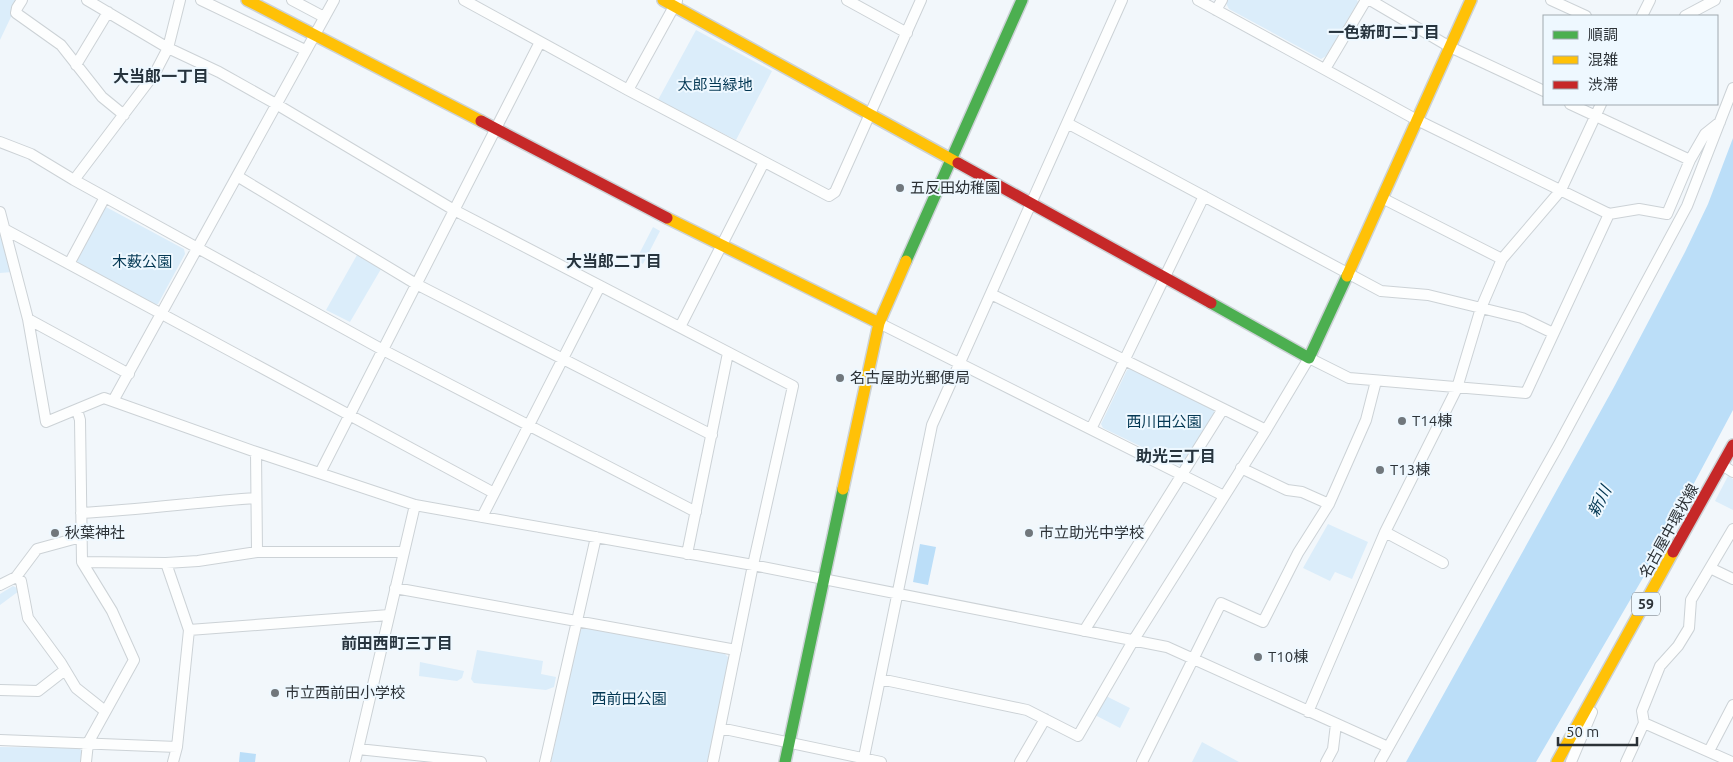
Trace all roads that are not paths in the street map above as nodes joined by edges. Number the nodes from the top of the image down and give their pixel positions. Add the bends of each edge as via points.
1 (22, 0) edge
2 (88, 0) edge
3 (180, 0) edge
4 (201, 0) edge
5 (248, 0) edge
6 (292, 0) edge
7 (334, 0) edge
8 (663, 0) edge
9 (846, 0) edge
10 (921, 0) edge
11 (1022, 0) edge
12 (1122, 0) edge
13 (1198, 0) edge
14 (1222, 0) edge
15 (1368, 0) edge
16 (1471, 0) edge
17 (1551, 0) edge
18 (1650, 0) edge
19 (1715, 0) edge
20 (468, 1) edge
21 (676, 3) edge
22 (1216, 10) junction
23 (108, 12) junction
24 (1584, 15) edge
25 (1642, 15) edge
26 (1687, 15) edge
27 (324, 17) junction
28 (907, 33) junction
29 (314, 34) junction
30 (540, 42) junction
31 (1450, 47) junction
32 (168, 48) junction
33 (305, 50) junction
34 (76, 65) junction
35 (1325, 69) junction
36 (1733, 88) edge
37 (628, 90) junction
38 (1543, 92) edge
39 (276, 104) junction
40 (1572, 105) edge
41 (1601, 105) edge
42 (124, 115) junction
43 (871, 115) junction
44 (1596, 116) junction
45 (1417, 120) junction
46 (1721, 121) junction
47 (1067, 122) junction
48 (496, 128) junction
49 (0, 142) edge
50 (951, 160) junction
51 (1690, 160) junction
52 (764, 162) junction
53 (237, 176) junction
54 (74, 180) junction
55 (1561, 190) junction
56 (1204, 196) junction
57 (105, 197) junction
58 (1382, 198) junction
59 (1030, 204) junction
60 (454, 210) junction
61 (0, 212) edge
62 (1609, 214) junction
63 (6, 230) junction
64 (722, 246) junction
65 (197, 248) junction
66 (1502, 259) junction
67 (69, 264) junction
68 (1348, 274) junction
69 (1164, 278) junction
70 (416, 284) junction
71 (600, 286) junction
72 (991, 294) junction
73 (1481, 308) junction
74 (162, 313) junction
75 (28, 319) junction
76 (879, 323) junction
77 (680, 327) junction
78 (1553, 334) junction
79 (383, 350) junction
80 (728, 353) junction
81 (1309, 358) junction
82 (563, 360) junction
83 (1124, 360) junction
84 (960, 364) junction
85 (128, 374) junction
86 (1376, 381) junction
87 (1457, 388) junction
88 (113, 402) junction
89 (1223, 409) junction
90 (77, 410) junction
91 (350, 415) junction
92 (529, 425) junction
93 (1092, 429) junction
94 (1266, 430) junction
95 (712, 435) junction
96 (1733, 445) edge
97 (256, 452) junction
98 (1722, 465) junction
99 (1242, 468) junction
100 (1733, 472) edge
101 (320, 474) junction
102 (1182, 475) junction
103 (494, 493) junction
104 (1224, 496) junction
105 (256, 498) junction
106 (415, 504) junction
107 (1329, 504) junction
108 (696, 512) junction
109 (81, 513) junction
110 (482, 517) junction
111 (1733, 530) edge
112 (1384, 532) junction
113 (80, 537) junction
114 (596, 537) junction
115 (257, 552) junction
116 (404, 552) junction
117 (687, 554) junction
118 (82, 562) junction
119 (166, 563) junction
120 (1443, 563) dead end
121 (753, 565) junction
122 (1710, 568) junction
123 (16, 577) junction
124 (1733, 579) edge
125 (824, 580) junction
126 (0, 585) edge
127 (395, 588) junction
128 (898, 595) junction
129 (389, 615) junction
130 (577, 621) junction
131 (190, 630) junction
132 (1084, 631) junction
133 (1133, 641) junction
134 (736, 650) junction
135 (1193, 660) junction
136 (65, 670) junction
137 (880, 679) junction
138 (0, 690) edge
139 (1595, 694) junction
140 (1733, 705) edge
141 (106, 711) junction
142 (1308, 712) junction
143 (1045, 719) junction
144 (1644, 722) junction
145 (1336, 724) junction
146 (720, 728) junction
147 (0, 740) edge
148 (88, 743) junction
149 (790, 743) junction
150 (177, 747) junction
151 (1388, 747) junction
152 (358, 749) junction
153 (1709, 752) junction
154 (863, 760) edge
155 (86, 762) edge
156 (173, 762) edge
157 (355, 762) edge
158 (481, 762) edge
159 (545, 762) edge
160 (713, 762) edge
161 (786, 762) edge
162 (881, 762) edge
163 (1020, 762) edge
164 (1142, 762) edge
165 (1326, 762) edge
166 (1380, 762) edge
167 (1557, 762) edge
168 (1571, 762) edge
169 (1626, 762) edge
170 (1732, 762) edge

1 - 34 street via 16,13 61,45
2 - 23 street
3 - 32 street
4 - 33 street
5 - 29 street
6 - 27 street
7 - 27 street
8 - 21 street
9 - 28 street
10 - 28 street
11 - 50 street
12 - 47 street
13 - 22 street
14 - 22 street
15 - 31 street
15 - 35 street
16 - 31 street
17 - 24 street
18 - 25 street
19 - 26 street
20 - 30 street
21 - 37 street
21 - 43 street
22 - 35 street
23 - 32 street
23 - 34 street
27 - 29 street
28 - 43 street
29 - 33 street
29 - 48 street
30 - 37 street
30 - 48 street
31 - 38 street
31 - 45 street
32 - 39 street via 220,72
32 - 42 street via 155,73
33 - 39 street
34 - 42 street via 102,97
35 - 45 street
36 - 46 street
37 - 52 street
39 - 53 street
39 - 60 street
40 - 44 street
41 - 44 street
42 - 54 street
43 - 50 street
43 - 52 street via 836,192 829,196
44 - 51 street
44 - 55 street
45 - 55 street
45 - 58 street
46 - 51 street via 1705,134
46 - 151 street via 1678,223 1559,444
47 - 56 street
47 - 59 street
48 - 60 street
48 - 64 street
49 - 54 street via 31,154
50 - 59 street
50 - 76 street
51 - 62 street via 1667,214 1639,209
52 - 64 street
53 - 65 street
53 - 70 street
54 - 57 street
55 - 62 street
55 - 66 street
56 - 68 street
56 - 69 street
57 - 65 street
57 - 67 street
58 - 66 street
58 - 68 street
59 - 69 street
59 - 72 street
60 - 70 street
60 - 71 street
61 - 63 street
62 - 78 street
63 - 67 street
63 - 75 street
64 - 76 street
64 - 77 street
65 - 74 street
65 - 79 street
66 - 73 street
67 - 74 street
68 - 73 street via 1382,291 1428,295
68 - 81 street
69 - 81 street
69 - 83 street
70 - 79 street
70 - 82 street
71 - 77 street
71 - 82 street
72 - 83 street
72 - 84 street
73 - 78 street via 1522,318
73 - 87 street
74 - 85 street
74 - 91 street
75 - 85 street
75 - 90 street via 46,422
76 - 84 street
76 - 125 street
77 - 80 street
78 - 87 street via 1526,393
79 - 91 street
79 - 92 street
80 - 95 street
80 - 121 street via 793,386
81 - 86 street via 1350,378
81 - 94 street
82 - 92 street
82 - 95 street
83 - 89 street
83 - 93 street
84 - 93 street
84 - 128 street via 932,425
85 - 88 street
86 - 87 street
86 - 107 street via 1366,420
87 - 112 street
88 - 90 street via 104,398
88 - 97 street
89 - 94 street
89 - 102 street
90 - 109 street via 80,420
91 - 101 street
91 - 103 street
92 - 103 street
92 - 108 street
93 - 102 street
94 - 99 street
95 - 108 street
96 - 98 street, 名古屋中環状線 / 59
97 - 101 street
97 - 105 street
98 - 100 street
98 - 139 street, 名古屋中環状線 / 59
99 - 104 street
99 - 107 street via 1287,490 1302,492
101 - 106 street
102 - 104 street
102 - 132 street
103 - 110 street
104 - 133 street
105 - 109 street
105 - 115 street
106 - 110 street
106 - 116 street
107 - 135 street via 1298,553 1263,622 1221,603
108 - 117 street
109 - 113 street
110 - 114 street
111 - 122 street
112 - 120 street
112 - 142 street
113 - 118 street
113 - 123 street via 37,549
114 - 117 street
114 - 130 street
115 - 116 street
115 - 119 street
116 - 127 street
117 - 121 street
118 - 119 street
118 - 141 street via 112,611 134,660
119 - 131 street
121 - 125 street
121 - 134 street
122 - 124 street
122 - 144 street via 1691,600 1689,628 1660,666 1642,711
123 - 126 street
123 - 136 street via 21,581 28,618
125 - 128 street
125 - 149 street
127 - 129 street
127 - 130 street
128 - 132 street
128 - 137 street
129 - 131 street
129 - 152 street
130 - 134 street
130 - 159 street
131 - 150 street
132 - 133 street
133 - 135 street via 1167,647
133 - 143 street via 1078,736
134 - 146 street
135 - 142 street
135 - 164 street
136 - 138 street via 38,690
136 - 141 street via 76,688
137 - 143 street via 1027,710
137 - 154 street
139 - 167 street, 名古屋中環状線 / 59
139 - 168 street via 1595,704
140 - 153 street
141 - 148 street
142 - 145 street
143 - 163 street
144 - 153 street
144 - 169 street
145 - 151 street
145 - 165 street via 1333,749
146 - 149 street
146 - 160 street
147 - 148 street
148 - 150 street
148 - 155 street
149 - 154 street
149 - 161 street
150 - 156 street
151 - 166 street
152 - 157 street
152 - 158 street
153 - 170 street
154 - 162 street

